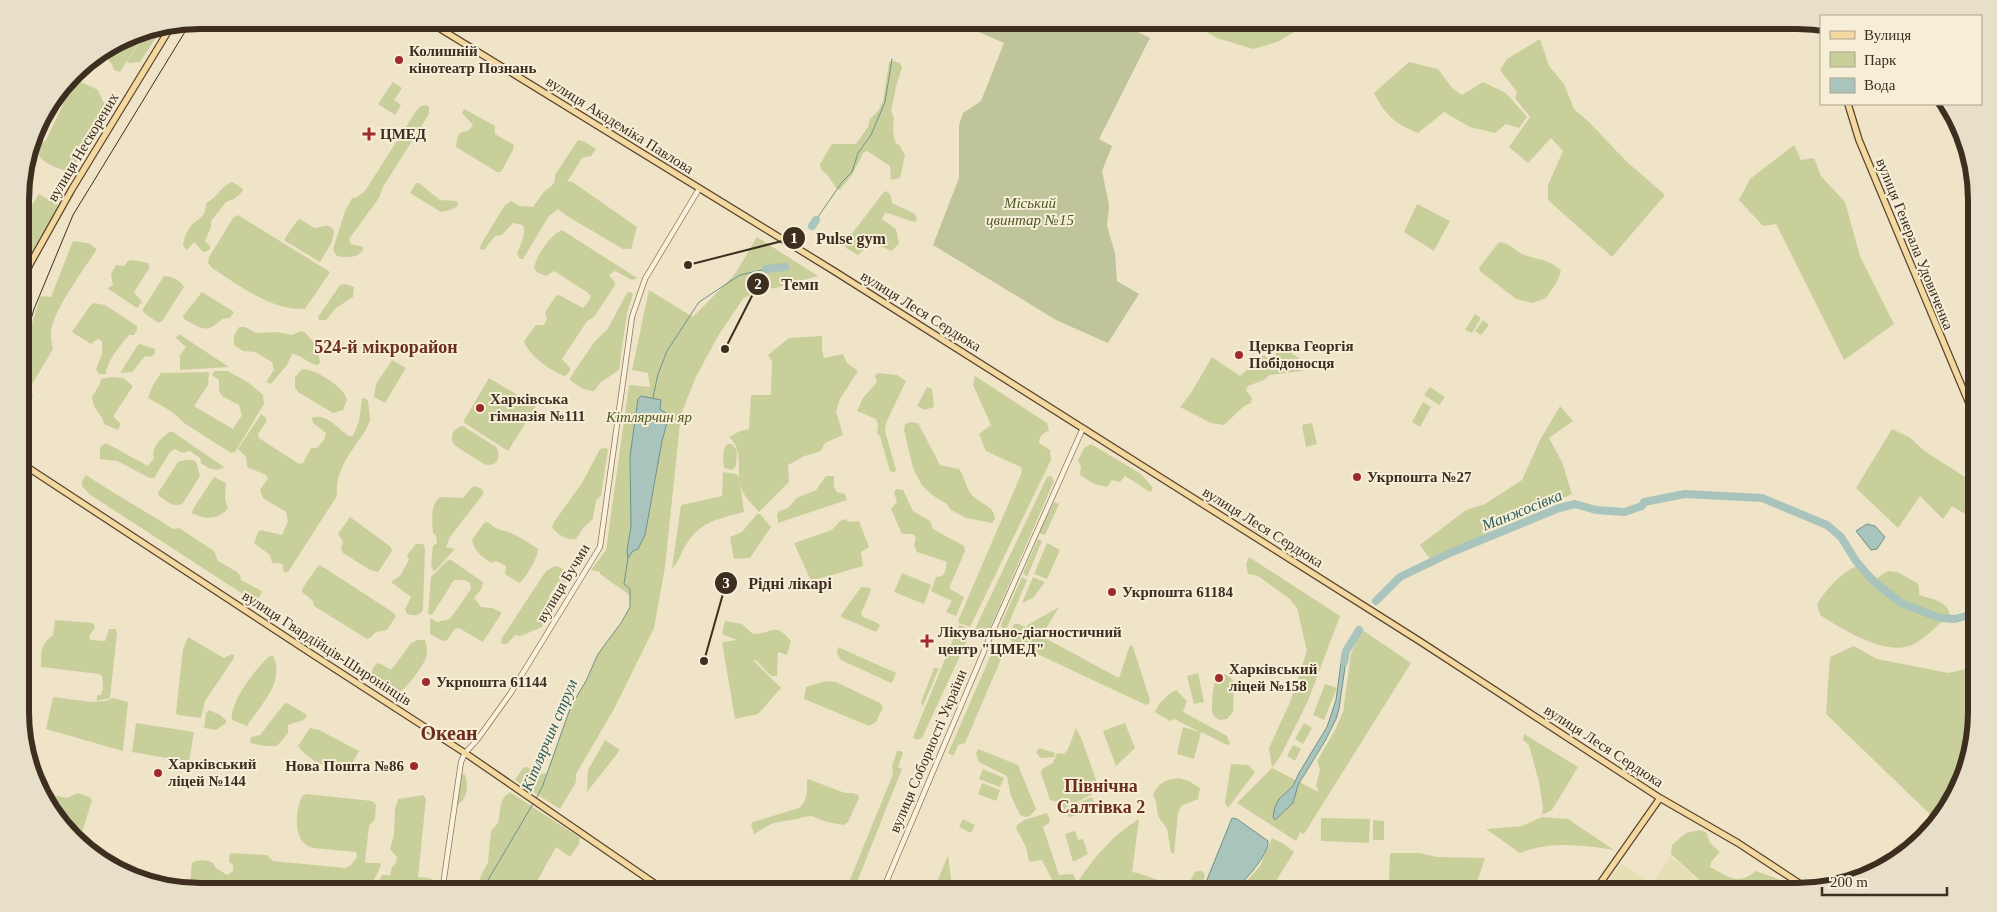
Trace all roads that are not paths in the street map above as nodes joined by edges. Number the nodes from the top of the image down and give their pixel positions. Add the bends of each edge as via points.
1 (441, 29) edge
2 (169, 32) edge
3 (1848, 105) edge
4 (699, 189) junction
5 (29, 266) edge
6 (1968, 401) edge
7 (1083, 428) junction
8 (29, 468) edge
9 (465, 753) junction
10 (1660, 798) junction
11 (443, 883) edge
12 (654, 883) edge
13 (886, 883) edge
14 (1600, 883) edge
15 (1799, 883) edge

1 - 4 main road, вулиця Академіка Павлова
2 - 5 main road, вулиця Нескорених via 72,189
3 - 6 main road, вулиця Генерала Удовиченка via 1858,140
4 - 7 main road, вулиця Леся Сердюка
4 - 9 street, вулиця Бучми via 645,279 632,317 600,547 510,694
7 - 10 main road, вулиця Леся Сердюка
7 - 13 street, вулиця Соборності України
8 - 9 main road, вулиця Гвардійців-Широнінців
9 - 11 street, вулиця Бучми via 458,772
9 - 12 main road, вулиця Гвардійців-Широнінців
10 - 14 main road
10 - 15 main road, вулиця Леся Сердюка

